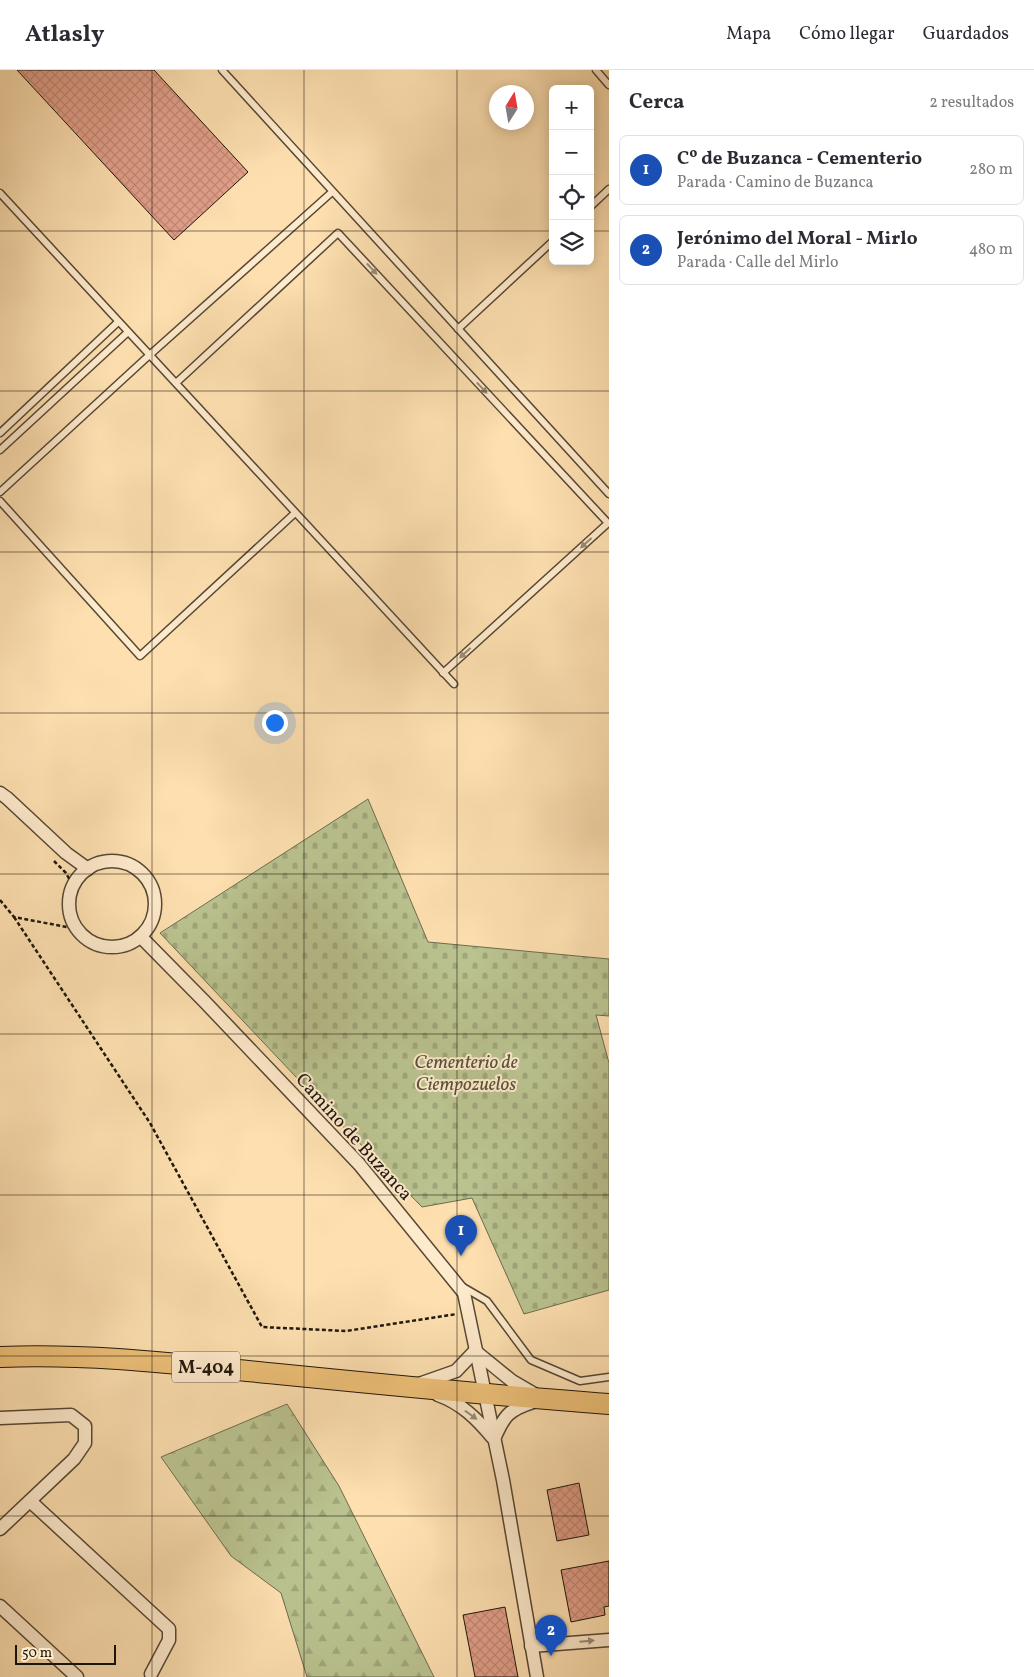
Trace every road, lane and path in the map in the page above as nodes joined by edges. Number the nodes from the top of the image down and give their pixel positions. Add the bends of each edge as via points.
1 (222, 70) edge
2 (596, 70) edge
3 (609, 85) edge
4 (609, 189) edge
5 (332, 192) junction
6 (0, 193) edge
7 (594, 203) edge
8 (549, 245) edge
9 (118, 322) junction
10 (458, 329) junction
11 (128, 332) junction
12 (149, 355) junction
13 (176, 382) junction
14 (0, 433) edge
15 (0, 450) edge
16 (0, 492) edge
17 (609, 494) edge
18 (0, 501) edge
19 (295, 513) junction
20 (444, 672) junction
21 (454, 684) dead end
22 (0, 793) edge
23 (83, 873) junction
24 (0, 900) edge
25 (14, 917) junction
26 (77, 929) junction
27 (140, 937) junction
28 (456, 1282) junction
29 (468, 1312) junction
30 (475, 1351) junction
31 (0, 1357) edge
32 (609, 1377) edge
33 (412, 1387) junction
34 (484, 1393) junction
35 (544, 1399) junction
36 (609, 1404) edge
37 (0, 1418) edge
38 (494, 1439) junction
39 (30, 1501) junction
40 (0, 1529) edge
41 (0, 1606) edge
42 (609, 1640) edge
43 (531, 1646) junction
44 (153, 1676) edge
45 (77, 1677) edge
46 (537, 1677) edge

1 - 5 lane
2 - 3 lane
4 - 7 lane
5 - 10 lane
5 - 12 lane
6 - 9 lane
8 - 10 lane
9 - 11 lane
9 - 14 lane
10 - 17 lane
11 - 12 lane
11 - 15 lane
12 - 13 lane
12 - 16 lane
13 - 19 lane
13 -> 20 lane via 338,233 608,523
18 - 19 lane via 140,656
19 - 20 lane
20 - 21 lane
22 - 23 street via 66,853
23 - 26 street via 70,897 69,908
23 - 27 street via 102,863 121,862 139,870 155,897 155,913 149,928
24 - 25 path
25 - 26 path
25 - 29 path via 150,1123 262,1327 346,1331
26 - 27 street via 87,940 104,947 129,945
27 - 28 street, Camino de Buzanca via 358,1164
28 - 29 street, Camino de Buzanca via 464,1293
28 - 32 lane via 487,1301 531,1360 580,1381
29 - 30 street, Camino de Buzanca
30 - 33 street via 456,1371
30 - 34 street, Camino de Buzanca
30 - 35 street via 512,1381
31 - 33 main road, M-404 via 43,1355 127,1359
33 - 34 main road, M-404
33 -> 38 street via 450,1400 478,1420
34 - 35 main road, M-404
34 - 38 street, Camino de Buzanca
35 - 36 main road, M-404
35 - 38 street via 517,1407 503,1419
37 - 39 street via 71,1415 85,1426 85,1443 74,1459
38 - 43 street, Camino de Buzanca
39 - 40 street
39 - 44 street via 168,1629 169,1640
41 - 45 street
43 -> 42 street
43 - 46 street, Camino de Buzanca

